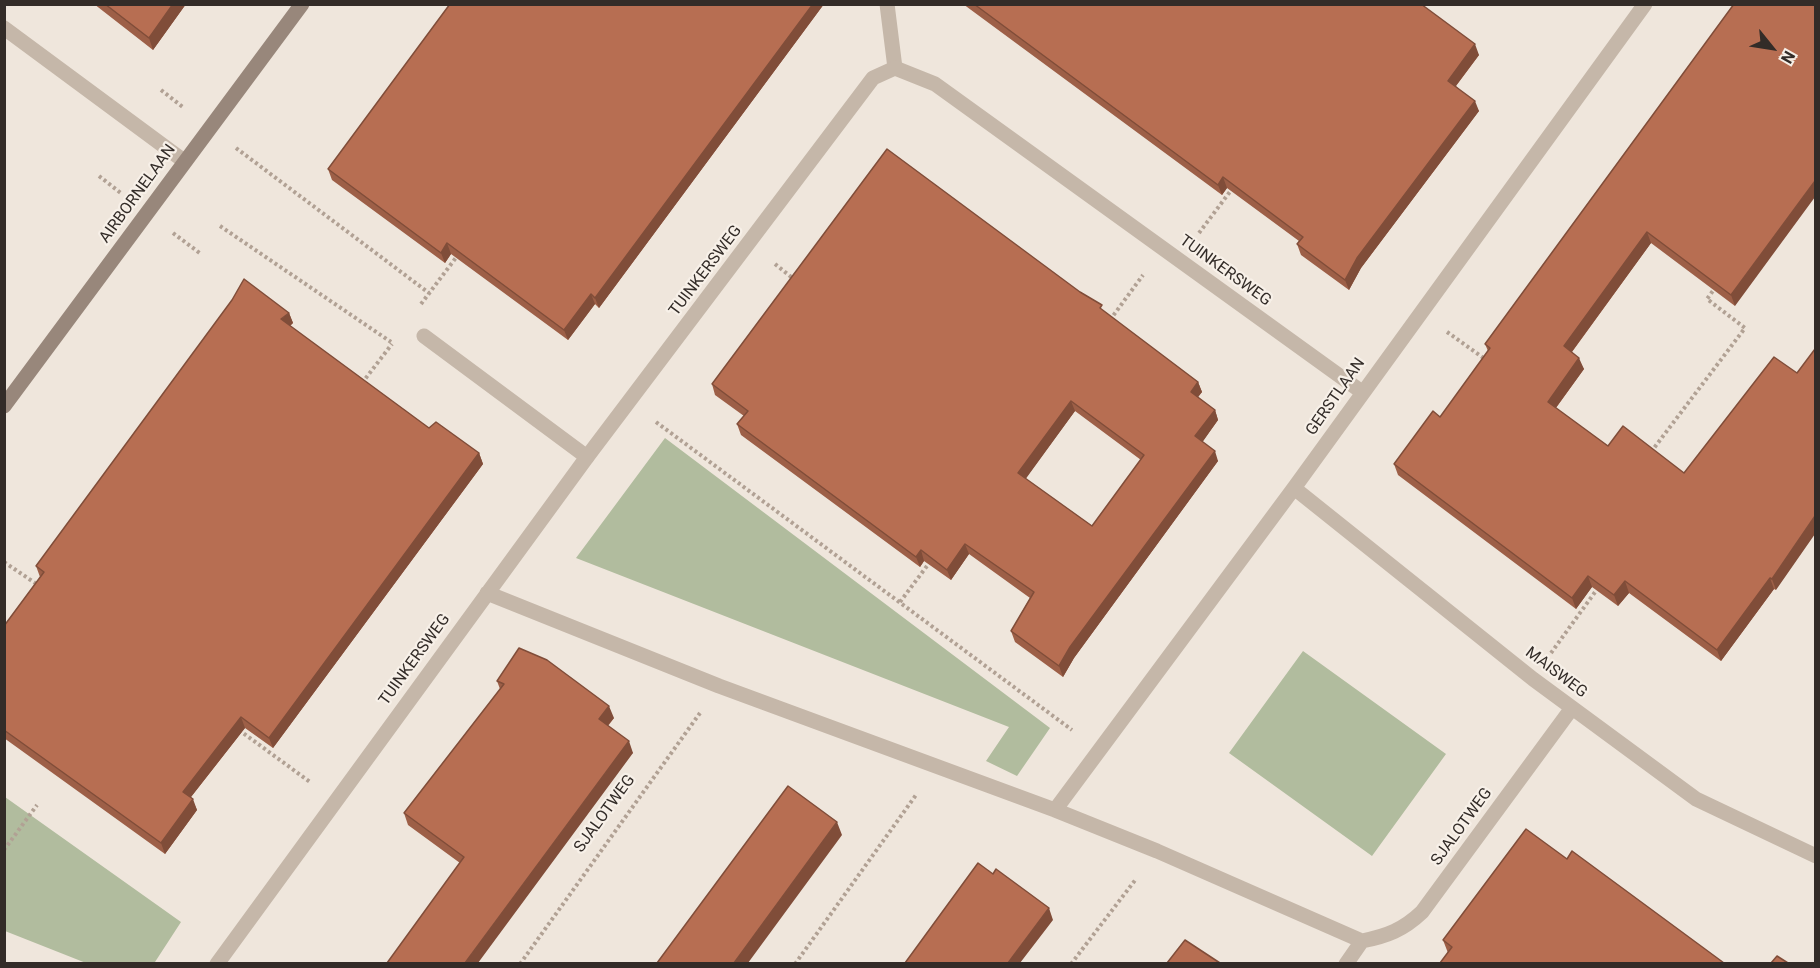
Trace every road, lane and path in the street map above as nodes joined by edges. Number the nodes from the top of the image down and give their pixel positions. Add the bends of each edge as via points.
1 (303, 4) edge
2 (887, 4) edge
3 (1645, 4) edge
4 (4, 28) edge
5 (895, 68) junction
6 (184, 161) junction
7 (263, 169) dead end
8 (1235, 185) edge
9 (220, 226) dead end
10 (748, 244) junction
11 (1162, 248) junction
12 (1179, 260) junction
13 (796, 280) edge
14 (1721, 280) edge
15 (429, 293) dead end
16 (1420, 312) junction
17 (1107, 323) edge
18 (424, 336) dead end
19 (392, 343) dead end
20 (1486, 360) edge
21 (1362, 392) junction
22 (629, 402) junction
23 (4, 406) edge
24 (587, 458) junction
25 (1644, 460) edge
26 (1294, 488) junction
27 (935, 556) edge
28 (4, 562) edge
29 (1600, 586) edge
30 (42, 588) edge
31 (487, 593) junction
32 (900, 602) junction
33 (1533, 679) junction
34 (719, 686) junction
35 (1572, 708) junction
36 (229, 723) edge
37 (1099, 751) junction
38 (936, 767) junction
39 (335, 800) junction
40 (37, 805) dead end
41 (1055, 810) junction
42 (4, 850) edge
43 (1157, 851) junction
44 (1815, 856) edge
45 (1362, 940) junction
46 (217, 963) edge
47 (520, 963) edge
48 (795, 963) edge
49 (1071, 963) edge
50 (1346, 963) edge

1 - 6 street, AIRBORNELAAN
2 - 5 street
3 - 16 street, GERSTLAAN
4 - 6 street
5 - 10 street, TUINKERSWEG via 873,78
5 - 11 street, TUINKERSWEG via 935,84
6 - 23 street, AIRBORNELAAN
7 - 15 path
8 - 12 path
9 - 19 path
10 - 13 path
10 - 22 street, TUINKERSWEG
11 - 12 street, TUINKERSWEG
11 - 17 path
12 - 21 street, TUINKERSWEG
14 - 25 path via 1707,299 1745,328
16 - 20 path
16 - 21 street, GERSTLAAN
18 - 24 street
21 - 26 street, GERSTLAAN
22 - 24 street, TUINKERSWEG
22 - 32 path
24 - 31 street, TUINKERSWEG
26 - 33 street, MAISWEG
26 - 37 street, GERSTLAAN
27 - 32 path
28 - 30 path
29 - 33 path
31 - 34 street
31 - 39 street, TUINKERSWEG
32 - 37 path
33 - 35 street, MAISWEG
34 - 38 street
34 - 47 path, SJALOTWEG
35 - 44 street, MAISWEG via 1696,799
35 - 45 street, SJALOTWEG via 1422,912 1408,926 1389,936
36 - 39 path
37 - 41 street, GERSTLAAN
38 - 41 street
38 - 48 path
39 - 46 street, TUINKERSWEG
40 - 42 path
41 - 43 street
43 - 45 street
43 - 49 path
45 - 50 street

